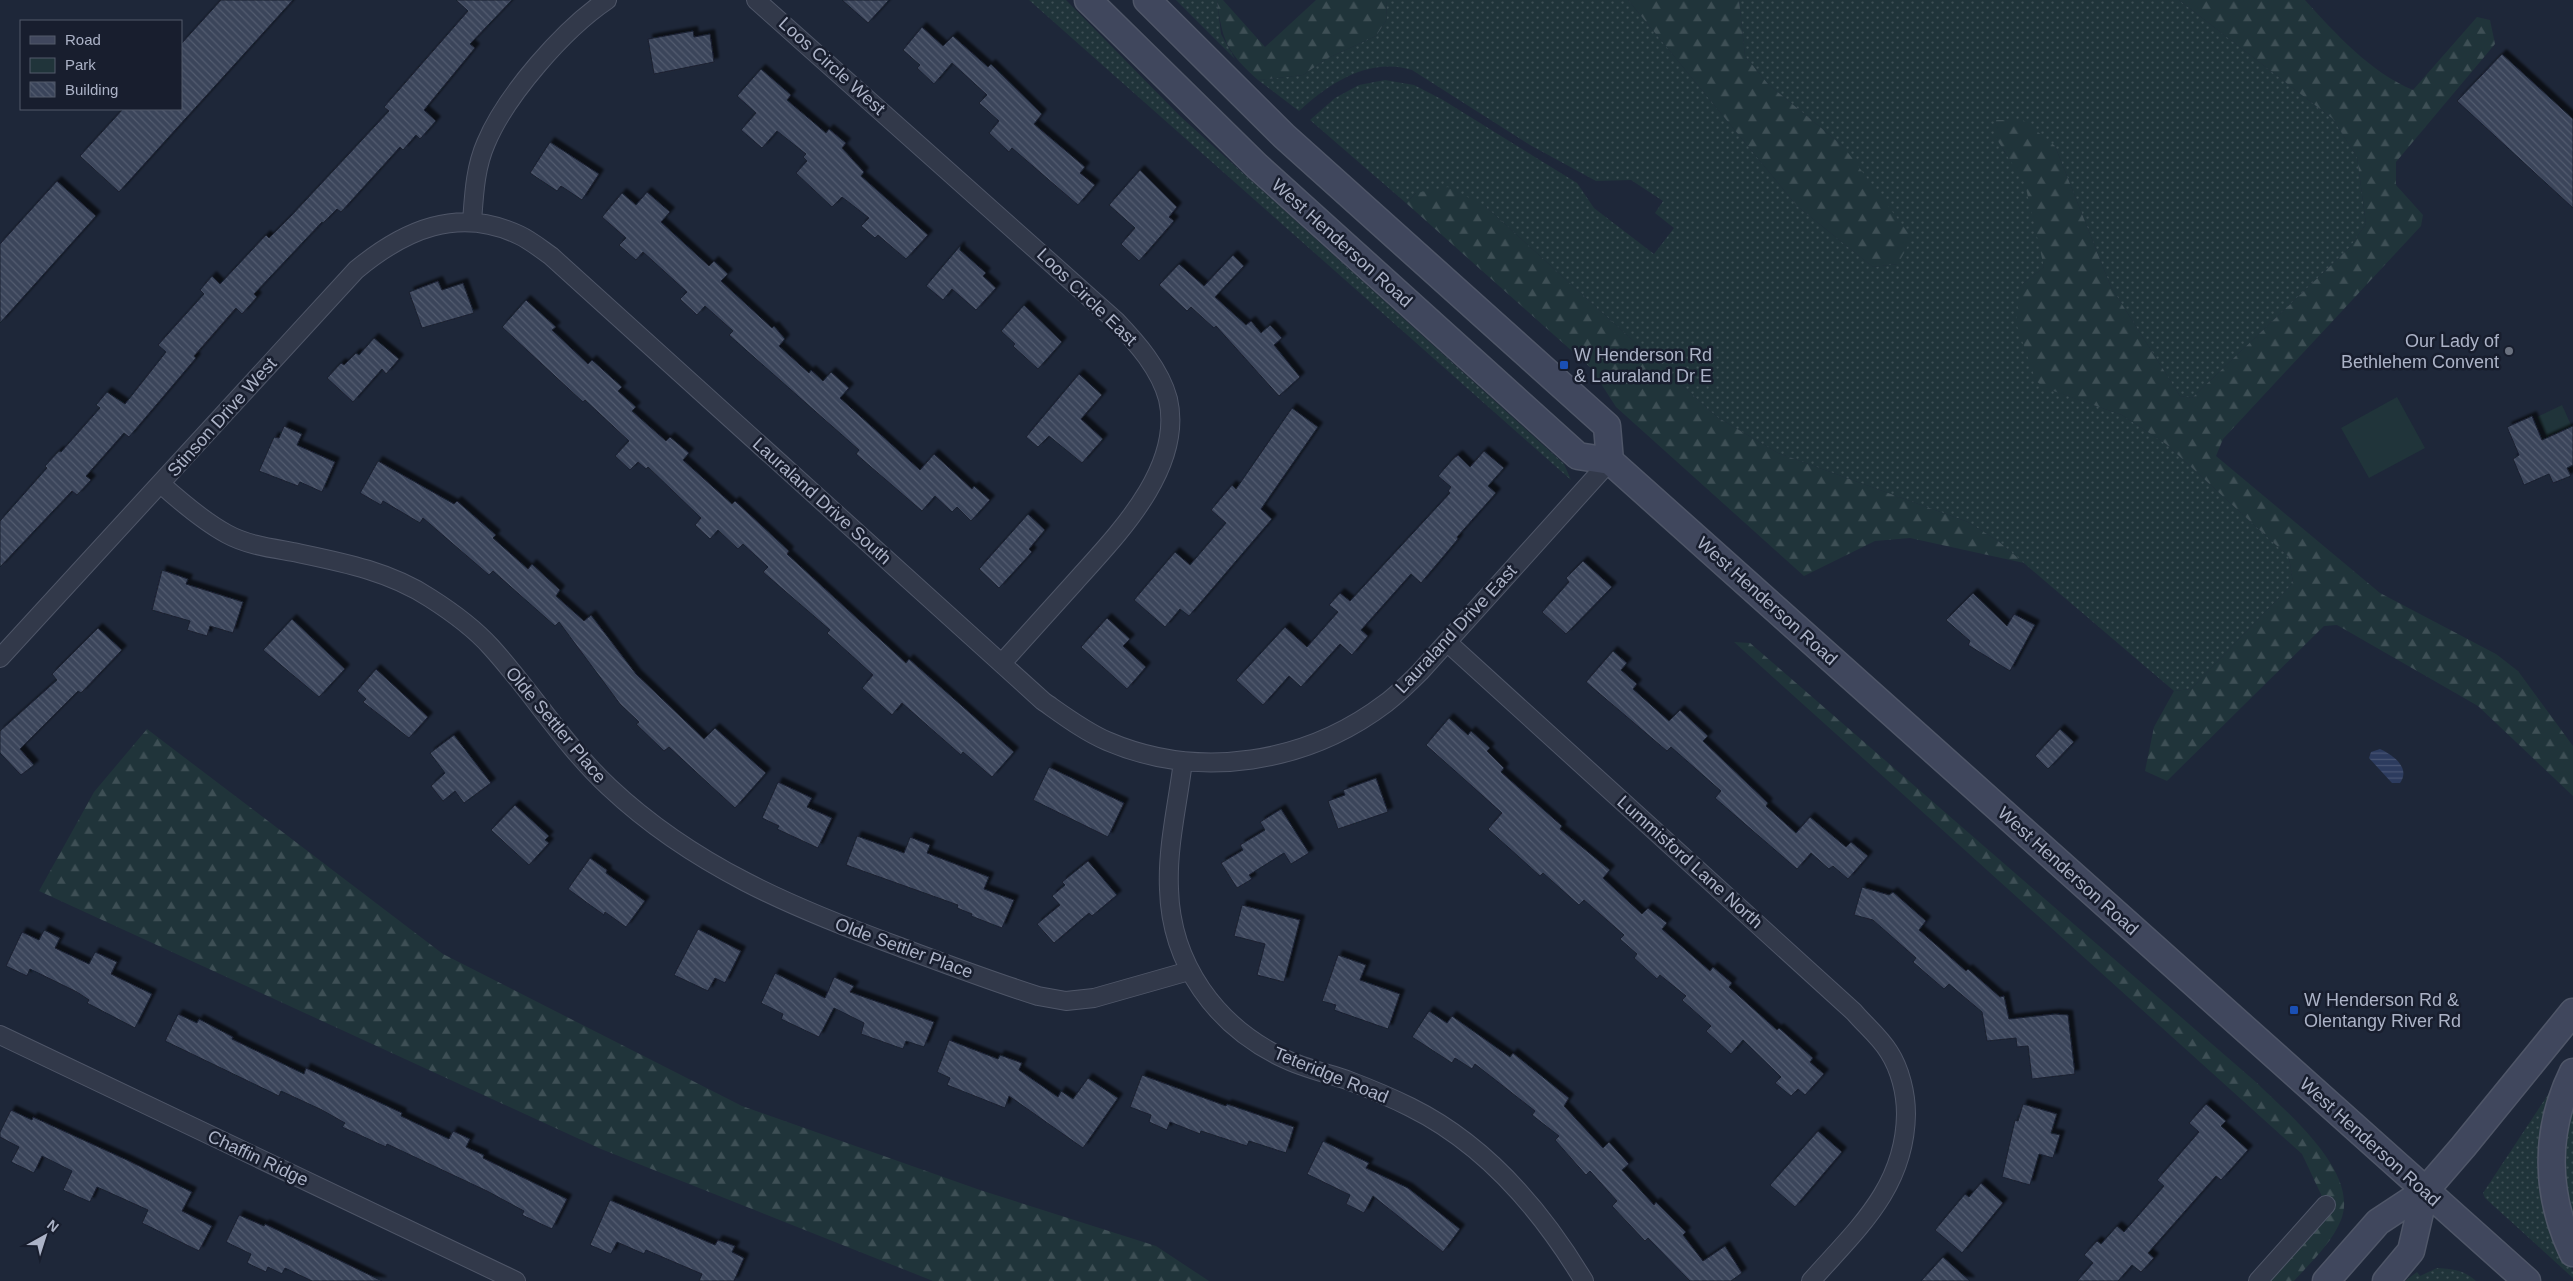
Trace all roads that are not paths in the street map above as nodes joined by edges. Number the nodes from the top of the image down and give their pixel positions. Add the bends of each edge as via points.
1 (608, 0) edge
2 (756, 0) edge
3 (1088, 0) edge
4 (1147, 0) edge
5 (907, 132) joint
6 (472, 222) junction
7 (1610, 461) junction
8 (161, 484) junction
9 (1447, 642) junction
10 (0, 658) edge
11 (1002, 664) junction
12 (1183, 761) junction
13 (1189, 971) junction
14 (2573, 1012) edge
15 (0, 1036) edge
16 (2573, 1072) edge
17 (2425, 1191) junction
18 (2326, 1205) dead end
19 (2573, 1253) edge
20 (516, 1281) edge
21 (1584, 1281) edge
22 (1810, 1281) edge
23 (2258, 1281) edge
24 (2326, 1281) edge
25 (2386, 1281) edge
26 (2527, 1281) edge

1 - 6 street via 589,12 566,35 505,107 485,144 474,183
2 - 5 street, Loos Circle West
3 - 7 main road, West Henderson Road via 1257,166 1578,456
4 - 7 main road via 1284,136 1607,426
5 - 11 street, Loos Circle East via 1116,321 1136,342 1157,373 1168,399 1170,424 1165,450 1157,475 1138,507
6 - 8 street, Stinson Drive West via 439,224 408,234 378,251 356,270
6 - 11 street, Lauraland Drive South via 496,226 521,236 551,256
7 - 9 street, Lauraland Drive East
7 - 17 main road, West Henderson Road
8 - 10 street, Stinson Drive West
8 - 13 street, Olde Settler Place via 183,504 228,535 394,578 436,602 490,646 566,741 608,787 651,823 738,880 833,923 1038,996 1066,1001 1094,998
9 - 12 street, Lauraland Drive East via 1386,703 1315,744 1281,755 1246,761
9 - 22 street, Lummisford Lane North via 1854,1012 1889,1052 1906,1101 1906,1134 1897,1168 1864,1222
11 - 12 street, Lauraland Drive South via 1051,706 1107,741
12 - 13 street, Teteridge Road via 1169,889 1173,926
13 - 21 street, Teteridge Road via 1214,1008 1257,1044 1284,1059 1410,1107 1464,1142 1504,1177 1548,1224
14 - 17 main road
15 - 20 street, Chaffin Ridge
16 - 19 main road via 2553,1130 2551,1161 2559,1219
17 - 24 main road via 2378,1222
17 - 25 main road via 2411,1251
17 - 26 main road, West Henderson Road
18 - 23 street

